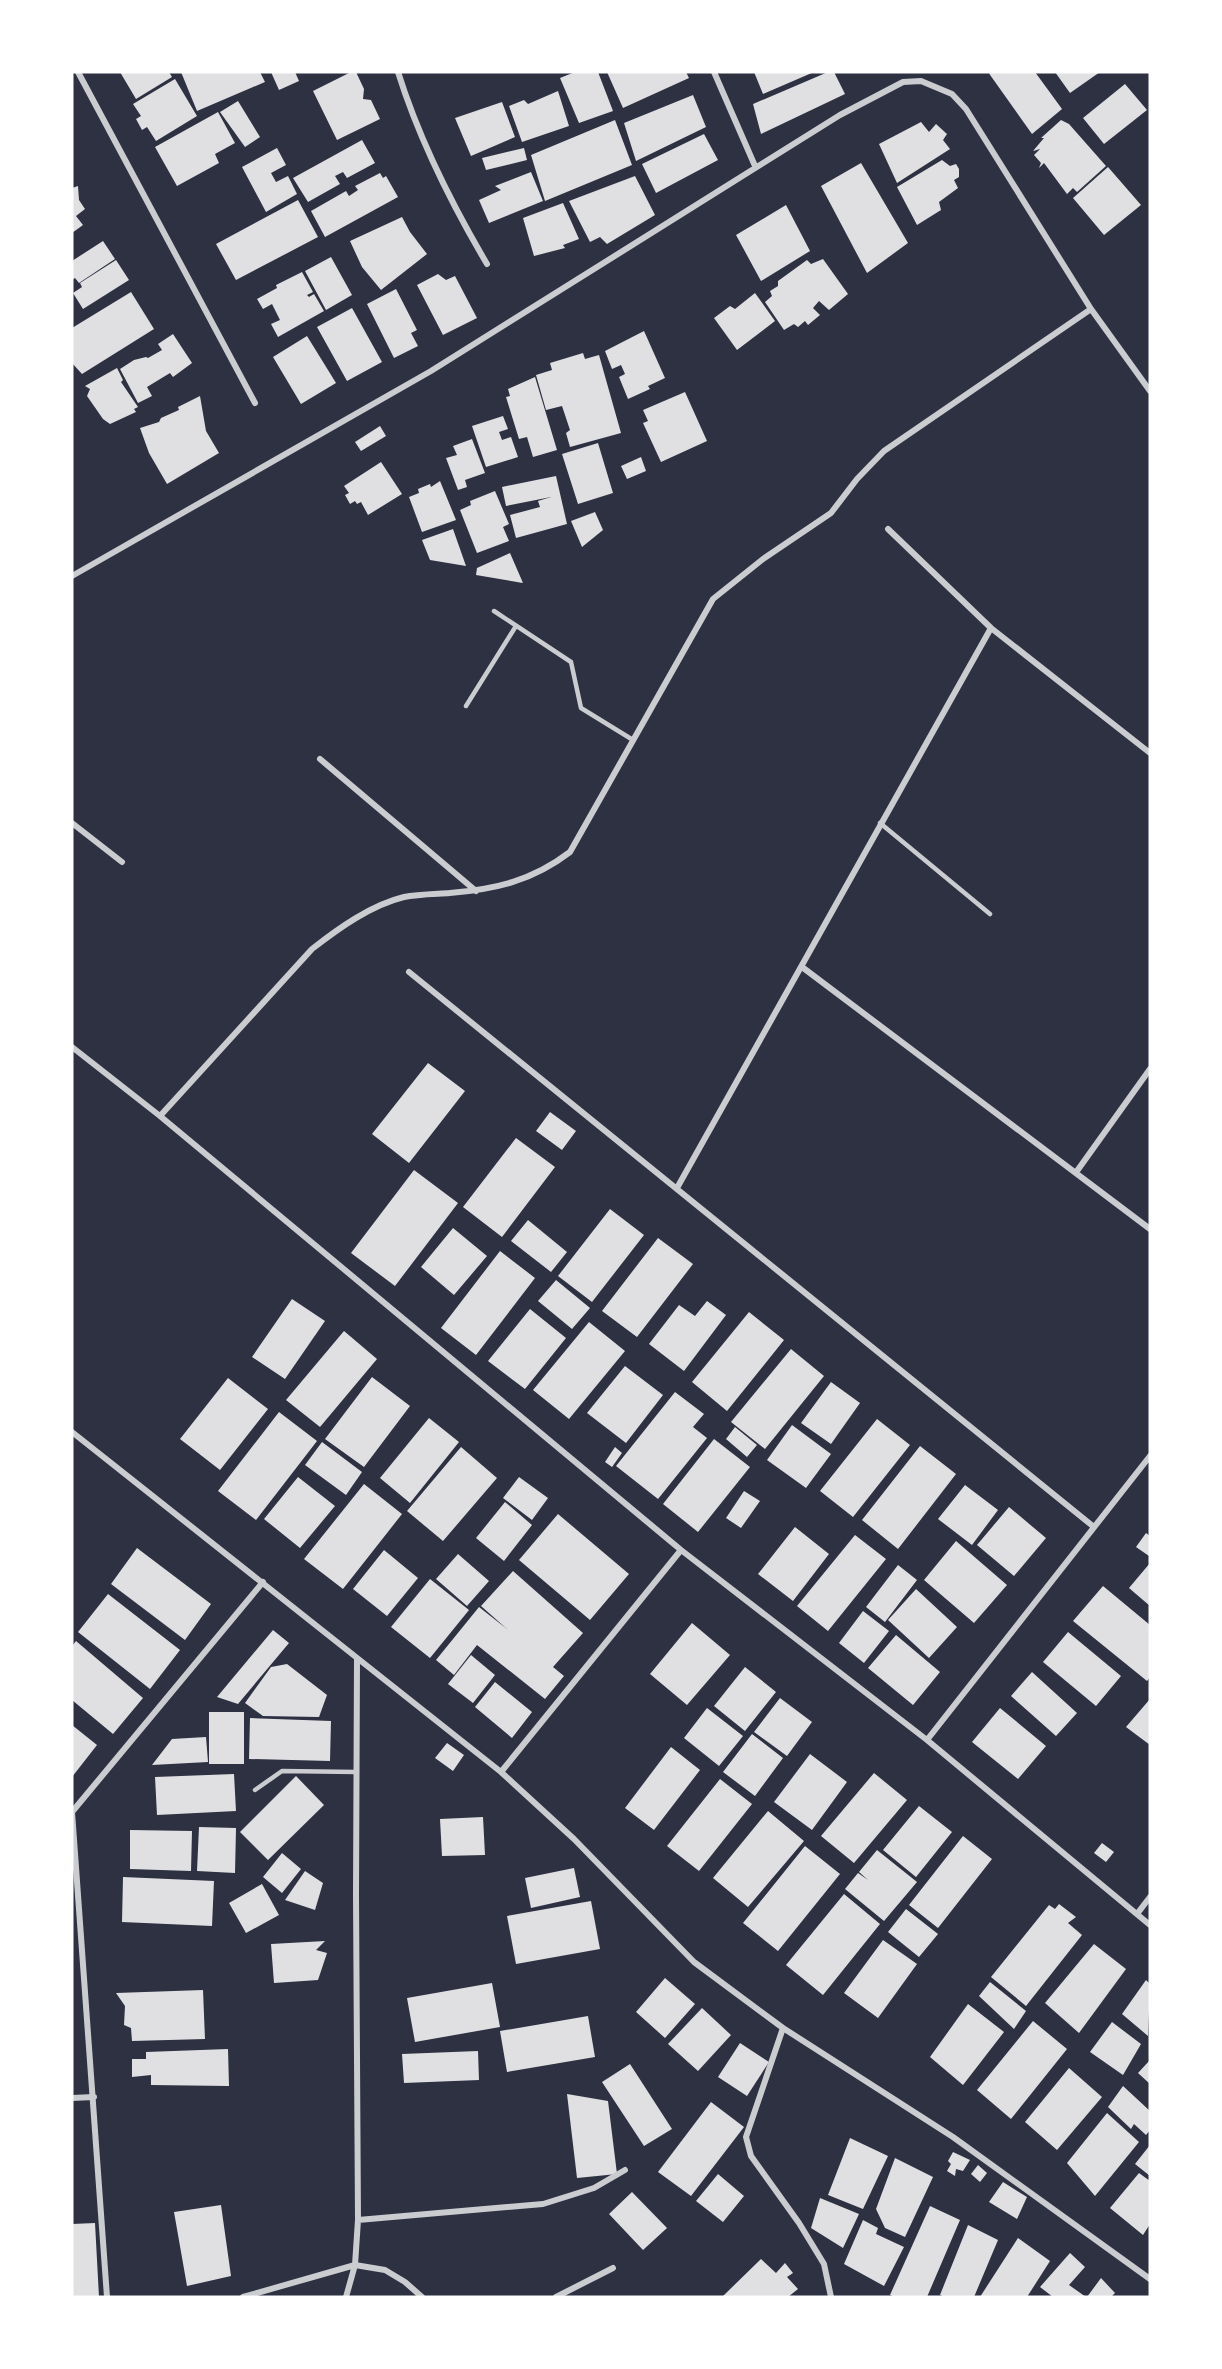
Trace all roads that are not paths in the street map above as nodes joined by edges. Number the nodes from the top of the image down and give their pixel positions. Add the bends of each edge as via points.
1 (78, 72) edge
2 (398, 72) edge
3 (714, 72) edge
4 (755, 166) junction
5 (487, 264) dead end
6 (1091, 309) junction
7 (1150, 391) edge
8 (255, 403) dead end
9 (888, 529) dead end
10 (72, 576) edge
11 (494, 611) dead end
12 (516, 626) junction
13 (991, 628) junction
14 (466, 706) dead end
15 (633, 740) junction
16 (1150, 753) edge
17 (320, 759) dead end
18 (72, 823) edge
19 (880, 823) junction
20 (122, 862) dead end
21 (476, 891) junction
22 (990, 914) dead end
23 (802, 967) junction
24 (409, 972) dead end
25 (72, 1047) edge
26 (1150, 1069) edge
27 (160, 1116) junction
28 (1077, 1171) junction
29 (677, 1188) junction
30 (1150, 1229) edge
31 (72, 1432) edge
32 (1150, 1456) edge
33 (1094, 1527) junction
34 (681, 1550) junction
35 (263, 1582) junction
36 (357, 1659) junction
37 (927, 1740) junction
38 (357, 1772) junction
39 (501, 1772) junction
40 (255, 1790) dead end
41 (72, 1812) edge
42 (1150, 1897) edge
43 (1137, 1914) junction
44 (1150, 1925) edge
45 (783, 2028) junction
46 (94, 2097) junction
47 (72, 2098) edge
48 (625, 2170) dead end
49 (358, 2220) junction
50 (355, 2265) junction
51 (613, 2268) dead end
52 (1150, 2280) edge
53 (107, 2297) edge
54 (243, 2297) edge
55 (346, 2297) edge
56 (422, 2297) edge
57 (556, 2297) edge
58 (831, 2297) edge

1 - 8 street
2 - 5 street via 456,212
3 - 4 street
4 - 6 street via 903,82 921,81 937,86 952,94 966,109
4 - 10 street via 431,371
6 - 7 street
6 - 15 street via 884,451 831,513 712,599
9 - 13 street
11 - 12 lane
12 - 14 lane
12 - 15 lane via 571,662 581,708
13 - 16 street
13 - 19 street
15 - 21 street via 570,852 500,888
17 - 21 street
18 - 20 street
19 - 22 lane
19 - 23 street
21 - 27 street via 404,897 371,910 333,933 312,949
23 - 28 street
23 - 29 street
24 - 29 street
25 - 27 street
26 - 28 street
27 - 34 street
28 - 30 street
29 - 33 street
31 - 35 street
32 - 33 street
33 - 37 street
34 - 37 street
34 - 39 street
35 - 36 street
35 - 41 street
36 - 38 street
36 - 39 street
37 - 43 street
38 - 40 lane via 282,1771
38 - 49 street
39 - 45 street via 574,1839 694,1962
41 - 46 street
42 - 43 street
43 - 44 street
45 - 52 street via 953,2137
45 - 58 street via 746,2137 751,2156 824,2264
46 - 47 street
46 - 53 street
48 - 49 street via 594,2188 543,2204
49 - 50 street
50 - 54 street
50 - 55 street
50 - 56 street via 385,2270
51 - 57 street

